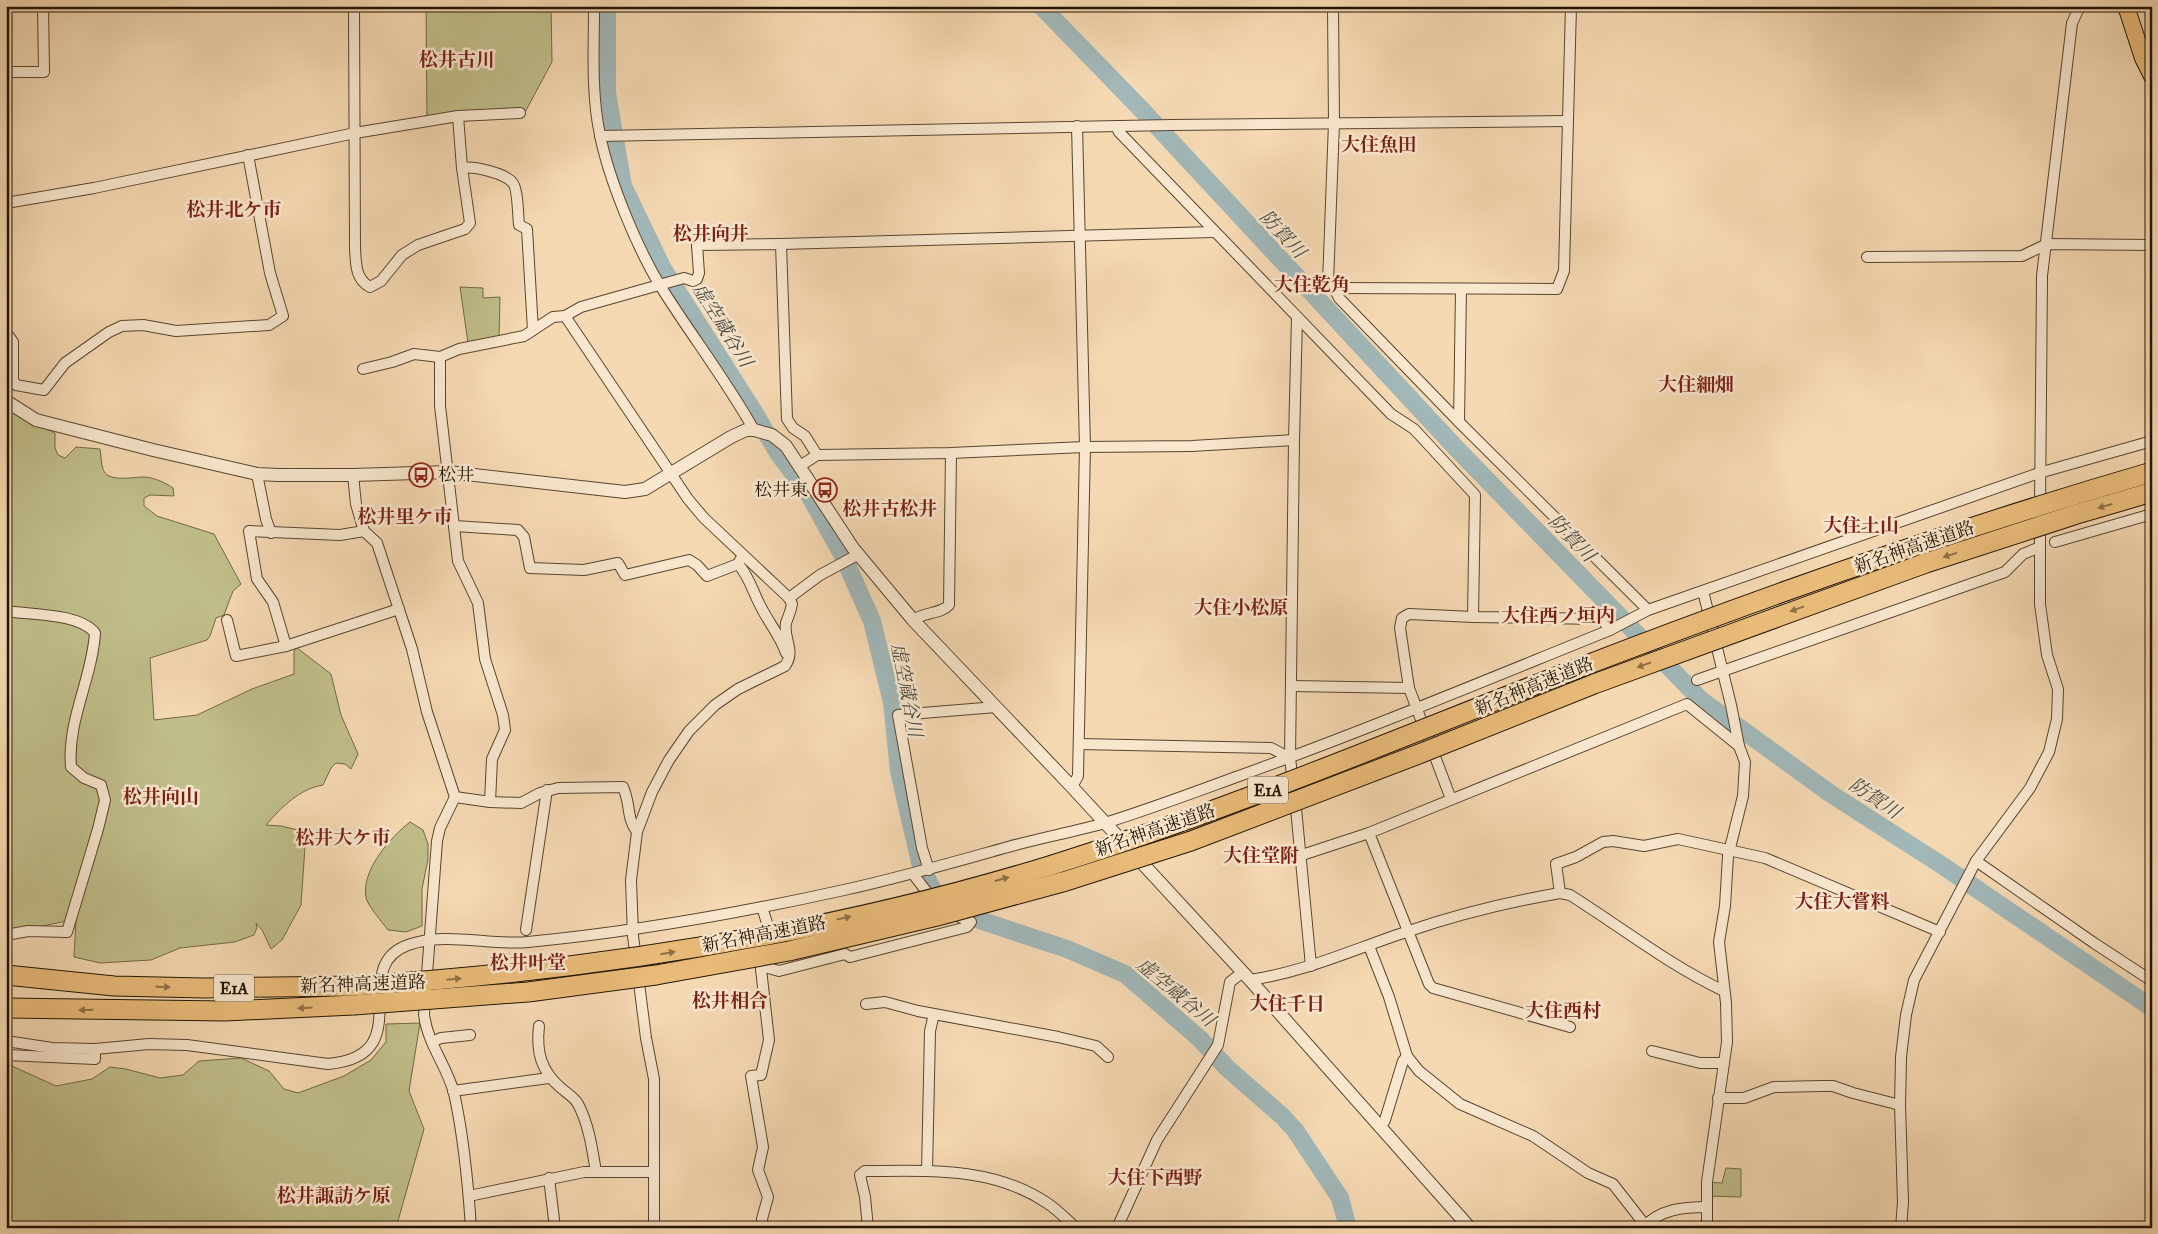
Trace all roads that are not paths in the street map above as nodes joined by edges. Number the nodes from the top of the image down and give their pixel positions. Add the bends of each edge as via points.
1 (43, 6) edge
2 (354, 6) edge
3 (594, 6) edge
4 (1333, 6) edge
5 (1571, 6) edge
6 (2080, 6) edge
7 (2126, 6) edge
8 (6, 72) edge
9 (2152, 76) edge
10 (520, 113) dead end
11 (458, 116) junction
12 (1567, 121) junction
13 (1334, 123) junction
14 (1077, 126) junction
15 (1116, 126) junction
16 (355, 133) junction
17 (600, 136) junction
18 (248, 155) junction
19 (462, 168) junction
20 (6, 203) edge
21 (1213, 232) junction
22 (1080, 236) junction
23 (781, 244) junction
24 (2047, 244) junction
25 (2152, 245) edge
26 (1867, 256) dead end
27 (660, 284) junction
28 (1328, 286) junction
29 (1461, 289) junction
30 (565, 316) junction
31 (1297, 317) junction
32 (533, 330) junction
33 (6, 332) edge
34 (440, 357) junction
35 (363, 369) dead end
36 (6, 401) edge
37 (1459, 422) junction
38 (762, 432) junction
39 (1294, 440) junction
40 (2152, 441) edge
41 (1085, 447) junction
42 (951, 453) junction
43 (817, 455) junction
44 (800, 466) junction
45 (448, 472) junction
46 (2152, 472) edge
47 (2040, 473) junction
48 (257, 474) junction
49 (353, 475) junction
50 (671, 475) junction
51 (2152, 492) edge
52 (2152, 514) edge
53 (454, 526) junction
54 (364, 531) junction
55 (271, 533) junction
56 (2055, 542) dead end
57 (2040, 547) junction
58 (859, 554) junction
59 (741, 560) junction
60 (1703, 591) junction
61 (789, 598) junction
62 (399, 609) junction
63 (1648, 610) junction
64 (6, 611) edge
65 (1473, 617) junction
66 (227, 620) dead end
67 (913, 620) junction
68 (1610, 630) junction
69 (286, 646) junction
70 (788, 661) junction
71 (1723, 671) junction
72 (1697, 680) dead end
73 (1292, 686) junction
74 (1409, 688) junction
75 (996, 707) junction
76 (1417, 708) junction
77 (1079, 744) junction
78 (1739, 744) junction
79 (1290, 758) junction
80 (1072, 787) junction
81 (547, 790) junction
82 (455, 797) junction
83 (1451, 799) junction
84 (490, 802) junction
85 (1105, 823) junction
86 (637, 832) junction
87 (1369, 833) junction
88 (1730, 851) junction
89 (1302, 855) junction
90 (1976, 861) junction
91 (929, 870) junction
92 (913, 874) junction
93 (1560, 894) junction
94 (762, 907) junction
95 (526, 930) dead end
96 (632, 930) junction
97 (820, 930) dead end
98 (1408, 931) junction
99 (1940, 932) junction
100 (6, 935) edge
101 (429, 941) junction
102 (1369, 946) junction
103 (826, 959) junction
104 (761, 966) junction
105 (1311, 966) junction
106 (6, 975) edge
107 (1246, 976) junction
108 (2152, 981) edge
109 (1724, 991) junction
110 (866, 1004) dead end
111 (6, 1008) edge
112 (934, 1014) junction
113 (538, 1026) dead end
114 (1570, 1027) dead end
115 (470, 1036) dead end
116 (6, 1041) edge
117 (432, 1042) junction
118 (95, 1049) junction
119 (1652, 1051) dead end
120 (6, 1055) edge
121 (1407, 1056) junction
122 (1108, 1057) dead end
123 (1724, 1063) junction
124 (549, 1078) junction
125 (453, 1091) junction
126 (1718, 1098) junction
127 (1900, 1105) junction
128 (1380, 1128) junction
129 (927, 1171) junction
130 (596, 1172) junction
131 (654, 1172) junction
132 (549, 1178) junction
133 (469, 1196) junction
134 (1707, 1207) junction
135 (1644, 1226) edge
136 (1708, 1227) edge
137 (471, 1228) edge
138 (555, 1228) edge
139 (654, 1228) edge
140 (763, 1228) edge
141 (868, 1228) edge
142 (1076, 1228) edge
143 (1117, 1228) edge
144 (1470, 1228) edge
145 (1900, 1228) edge

1 - 8 street via 44,72
2 - 16 street
3 - 17 street via 594,96
4 - 13 street
5 - 12 street
6 - 24 street via 2072,23
7 - 9 main road
10 - 11 street
11 - 16 street
11 - 19 street
12 - 13 street
12 - 29 street via 1564,272 1556,289
13 - 15 street
13 - 28 street
14 - 15 street
14 - 17 street
14 - 22 street
15 - 21 street
16 - 18 street
16 - 19 street via 356,271 362,283 370,287 381,281 402,254 470,224
17 - 27 street via 630,224
18 - 20 street
18 - 33 street via 270,273 283,316 269,325 176,331 143,325 122,326 64,363 44,390 16,385 13,380 13,342
19 - 32 street via 486,170 512,182 516,188 519,225 527,229
21 - 22 street
21 - 31 street
22 - 23 street
22 - 41 street
23 - 27 street via 696,245 697,279 684,278
23 - 43 street via 787,419 805,436
24 - 25 street
24 - 26 street via 2022,256
24 - 47 street via 2042,276
27 - 30 street via 581,306
27 - 38 street
28 - 29 street
28 - 37 street
29 - 37 street
30 - 32 street via 553,317
30 - 50 street
31 - 39 street
31 - 65 street via 1391,414 1414,429 1475,495
32 - 34 street via 524,336 459,349
34 - 35 street via 414,354
34 - 45 street via 440,406
36 - 48 street via 36,420
37 - 63 street
38 - 44 street via 786,446
38 - 50 street via 746,430 731,437
39 - 41 street via 1192,446
39 - 73 street
40 - 47 street
41 - 42 street
41 - 77 street
42 - 43 street
42 - 67 street via 949,605
43 - 44 street
44 - 58 street
45 - 49 street
45 - 50 street via 625,492 645,489
45 - 53 street
106 -> 46 highway, 新名神高速道路 / E1A, bridge via 114,986 204,988 353,986 500,975 627,960 767,935 915,903 1170,828 1572,670 1887,556 2055,500
47 - 57 street
47 - 60 street
48 - 49 street
48 - 55 street
49 - 54 street via 356,504
50 - 59 street
51 -> 111 highway, 新名神高速道路 / E1A, bridge via 1908,569 1594,684 1191,841 1066,881 937,916 789,950 656,975 528,992 225,1011
52 - 56 street
53 - 59 street via 518,530 524,537 530,568 584,570 618,563 624,575 689,560 707,576
53 - 84 street via 458,561 478,603 485,659 505,730 492,759
54 - 55 street via 340,535
54 - 62 street via 377,543
55 - 69 street via 249,531 257,579 273,602
57 - 71 street via 2024,554 2005,572
57 - 90 street via 2040,604 2047,655 2058,688 2057,719 2049,752 2030,788
58 - 61 street via 820,575
58 - 67 street
59 - 61 street
59 - 70 street via 760,606 780,637
60 - 63 street
60 - 71 street
61 - 70 street via 792,604 786,624 790,648
62 - 69 street
62 - 82 street via 427,712
63 - 68 street
64 - 100 street via 57,616 81,623 95,633 69,749 71,767 84,778 101,785 105,800 67,932
65 - 68 street via 1602,619
65 - 74 street via 1409,614 1402,618 1400,628
66 - 69 street via 236,656
67 - 75 street
68 - 76 street
70 - 86 street via 785,666 738,689 715,705 689,731 652,792
71 - 72 street
71 - 78 street
73 - 74 street
73 - 79 street
74 - 76 street
75 - 80 street
75 - 91 street via 898,715 922,848
76 - 79 street
76 - 83 street
77 - 79 street via 1271,748
77 - 80 street via 1078,776
78 - 83 street via 1687,704
78 - 88 street via 1745,762 1743,796
79 - 85 street
79 - 89 street
80 - 85 street
81 - 84 street via 521,803
81 - 86 street via 623,787 628,799 630,823
81 - 95 street
82 - 84 street
82 - 101 street via 437,842
83 - 87 street
85 - 91 street
85 - 107 street
86 - 96 street via 631,880
87 - 89 street
87 - 98 street
88 - 93 street via 1678,839 1644,846 1603,842 1556,864
88 - 99 street via 1765,858
88 - 109 street via 1719,942
89 - 105 street
90 - 99 street
90 - 108 street
91 - 92 street
92 - 94 street
92 - 103 street via 940,908 972,922 850,957 845,954
93 - 98 street via 1479,908
93 - 109 street via 1570,895 1671,963
94 - 96 street
94 - 104 street via 766,923
96 - 101 street via 524,942
96 - 131 street via 654,1078
97 - 103 street
98 - 102 street
98 - 114 street via 1433,988
99 - 127 street via 1914,980 1901,1057
101 - 117 street via 424,1014
101 - 118 street via 407,945 388,959 381,971 379,1030 372,1044 360,1056 346,1062 328,1064 168,1044
102 - 105 street
102 - 121 street
103 - 104 street via 779,971
104 - 140 street via 769,1040 761,1075 751,1076 763,1147 758,1170 768,1197
105 - 107 street via 1284,975
107 - 128 street
107 - 143 street via 1230,982 1218,1045 1157,1140
109 - 123 street via 1727,1042
110 - 112 street via 885,1002
112 - 122 street via 1096,1046
112 - 129 street via 930,1031
113 - 124 street via 541,1061
115 - 117 street via 441,1038
116 - 118 street via 52,1048
117 - 125 street
118 - 120 street via 95,1059
119 - 123 street via 1700,1063
121 - 128 street
121 - 135 street via 1419,1071 1460,1104 1534,1136 1588,1173 1612,1184
123 - 126 street
124 - 125 street
124 - 130 street via 577,1102 588,1125
125 - 133 street
126 - 127 street via 1744,1098 1774,1087 1834,1086
126 - 134 street via 1706,1182
127 - 145 street via 1903,1202
128 - 144 street
129 - 141 street via 865,1171 860,1175
129 - 142 street via 974,1173 988,1177 1049,1204
130 - 131 street
130 - 132 street
131 - 139 street
132 - 133 street
132 - 138 street
133 - 137 street
134 - 135 street via 1672,1210
134 - 136 street

